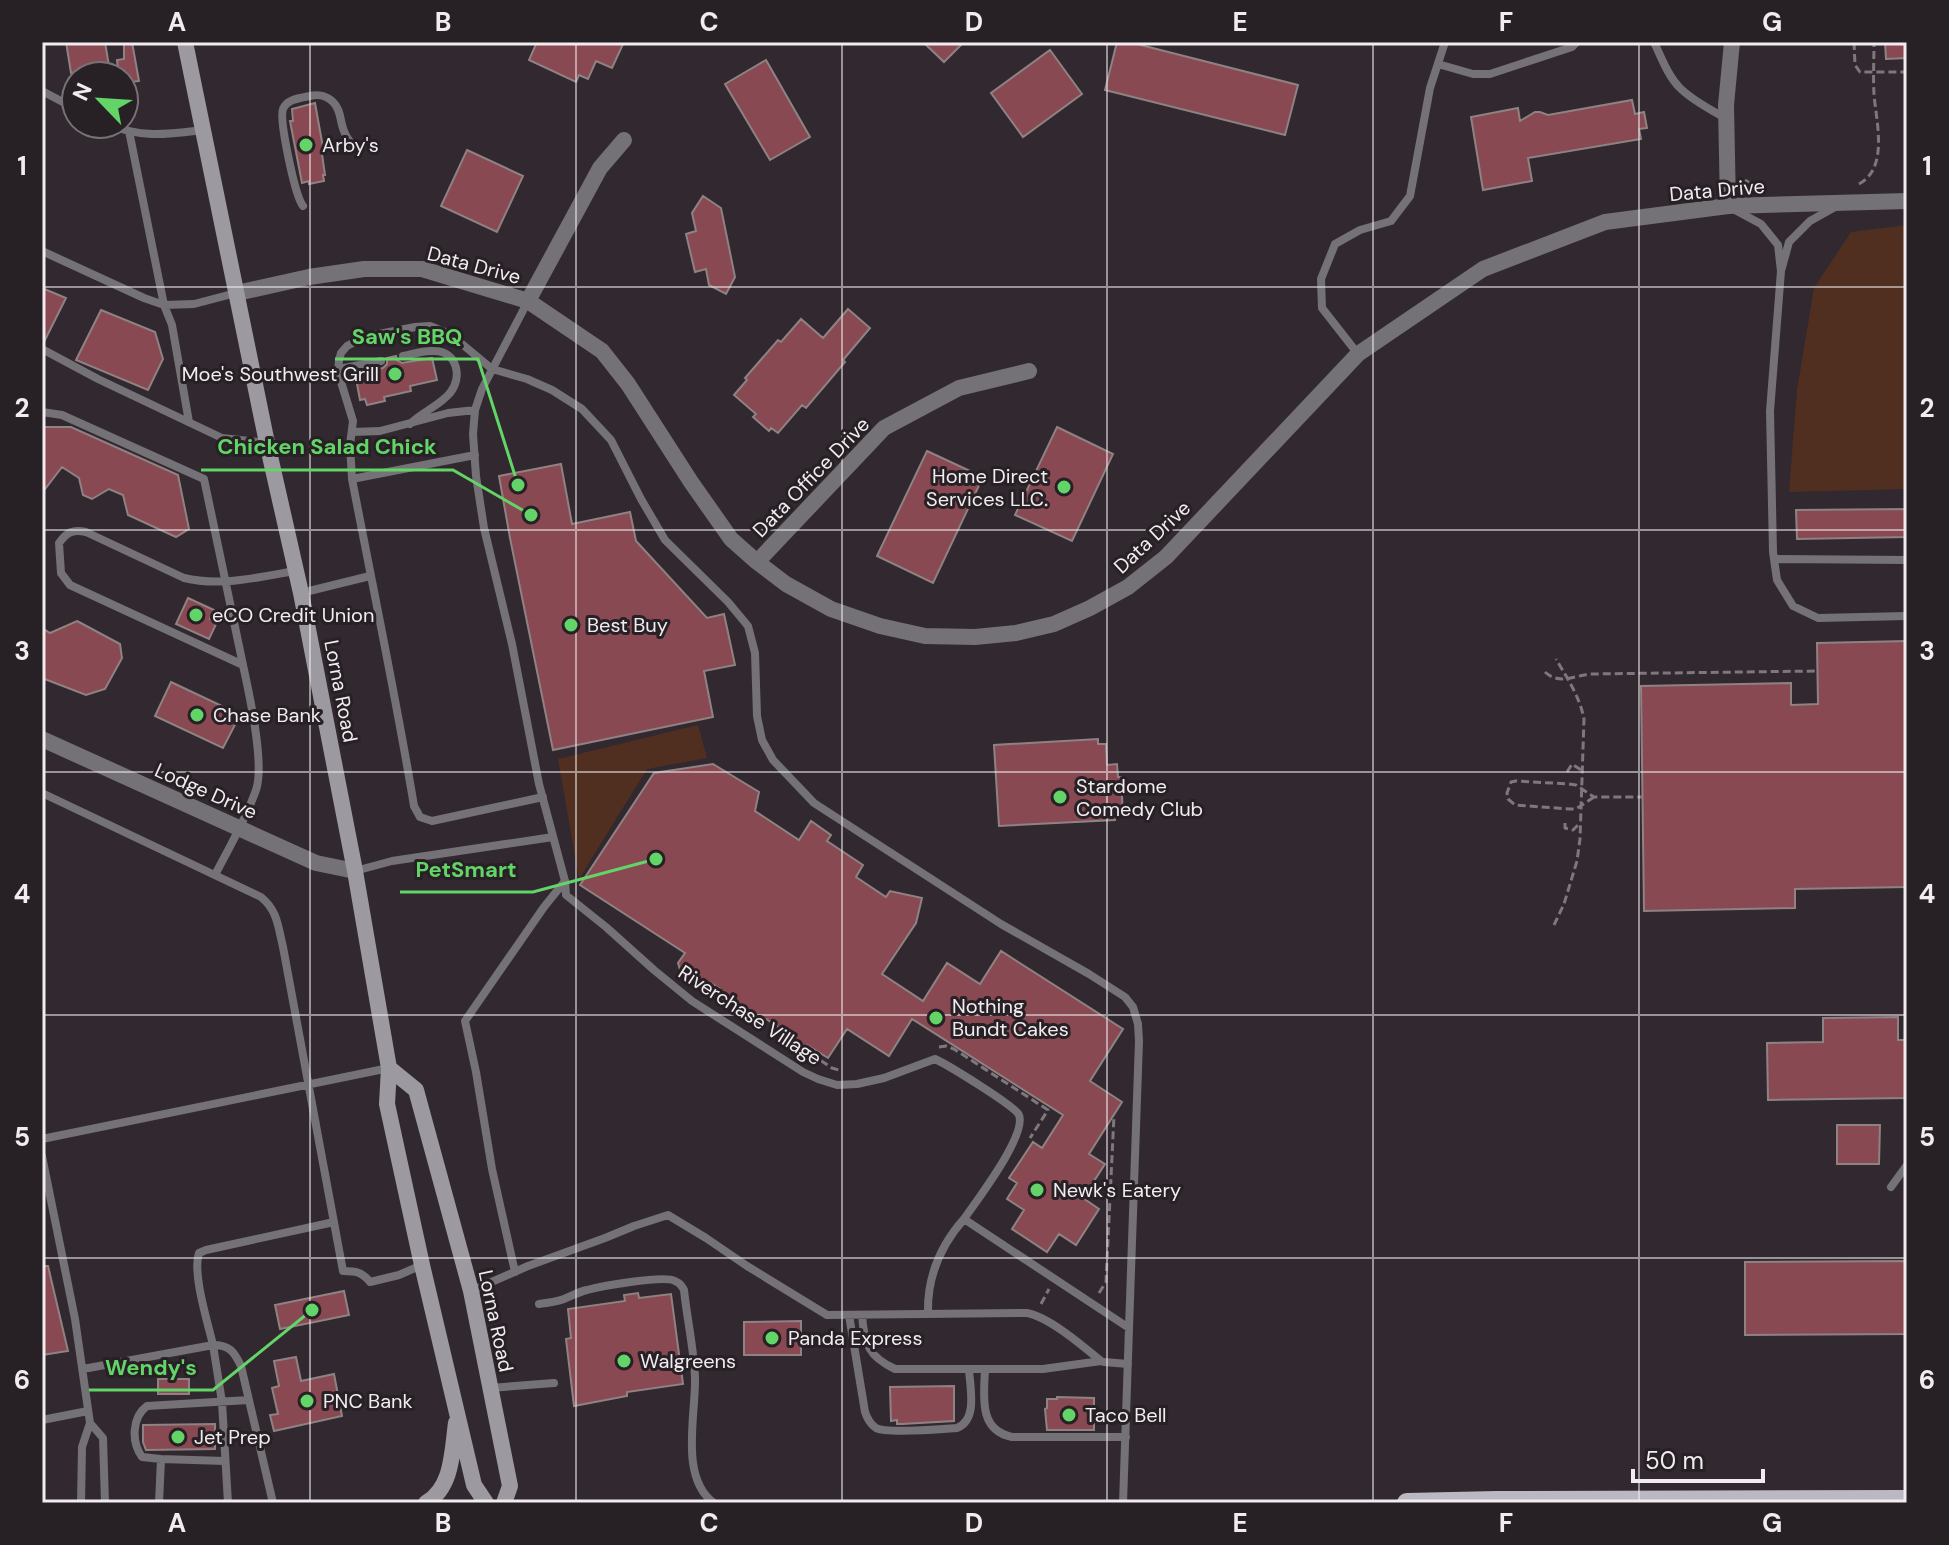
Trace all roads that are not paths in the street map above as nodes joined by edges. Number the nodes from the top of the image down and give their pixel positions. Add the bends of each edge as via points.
1 (185, 42) edge
2 (1445, 42) edge
3 (1577, 42) edge
4 (1654, 42) edge
5 (1732, 42) edge
6 (1438, 64) junction
7 (42, 91) edge
8 (60, 101) edge
9 (1726, 119) junction
10 (203, 130) junction
11 (140, 133) edge
12 (131, 140) edge
13 (624, 140) dead end
14 (354, 147) dead end
15 (1907, 201) edge
16 (1842, 203) junction
17 (303, 206) dead end
18 (1728, 206) junction
19 (42, 251) edge
20 (1781, 271) junction
21 (237, 293) junction
22 (528, 301) junction
23 (164, 305) junction
24 (42, 349) edge
25 (1358, 354) junction
26 (403, 356) dead end
27 (381, 361) dead end
28 (492, 369) junction
29 (1029, 371) dead end
30 (338, 372) junction
31 (475, 410) junction
32 (42, 412) edge
33 (189, 422) junction
34 (410, 424) junction
35 (353, 432) junction
36 (267, 443) junction
37 (475, 455) junction
38 (352, 479) junction
39 (1774, 559) junction
40 (1907, 560) edge
41 (757, 562) junction
42 (296, 571) junction
43 (370, 576) junction
44 (226, 581) junction
45 (301, 593) junction
46 (1907, 616) edge
47 (243, 665) junction
48 (42, 739) edge
49 (42, 793) edge
50 (543, 797) junction
51 (239, 828) junction
52 (553, 837) junction
53 (355, 871) junction
54 (215, 875) junction
55 (565, 881) junction
56 (389, 1068) junction
57 (309, 1085) junction
58 (42, 1139) edge
59 (42, 1156) edge
60 (1907, 1165) edge
61 (1891, 1187) dead end
62 (964, 1219) junction
63 (334, 1222) junction
64 (422, 1265) junction
65 (515, 1272) junction
66 (471, 1291) junction
67 (539, 1304) dead end
68 (928, 1314) junction
69 (849, 1315) junction
70 (862, 1315) junction
71 (1129, 1328) junction
72 (213, 1345) junction
73 (1101, 1361) junction
74 (1128, 1364) junction
75 (83, 1369) junction
76 (969, 1369) junction
77 (985, 1369) junction
78 (554, 1383) dead end
79 (489, 1388) junction
80 (249, 1400) junction
81 (222, 1402) junction
82 (88, 1411) junction
83 (457, 1413) junction
84 (42, 1420) edge
85 (90, 1423) junction
86 (1126, 1437) junction
87 (161, 1459) junction
88 (225, 1461) junction
89 (1907, 1500) edge
90 (1783, 1502) edge
91 (81, 1503) edge
92 (105, 1503) edge
93 (159, 1503) edge
94 (228, 1503) edge
95 (273, 1503) edge
96 (426, 1503) edge
97 (486, 1503) edge
98 (504, 1503) edge
99 (714, 1503) edge
100 (1123, 1503) edge
101 (1407, 1503) edge

1 - 10 street, Lorna Road
2 - 6 lane
3 - 6 lane via 1490,74
4 - 9 lane via 1679,87
5 - 9 street
6 - 25 lane via 1410,196 1391,221 1335,244 1321,279 1322,308
7 - 8 lane
9 - 18 street
10 - 11 lane
10 - 21 street, Lorna Road
12 - 23 lane
13 - 22 street via 600,168
14 - 17 lane via 329,99 316,95 285,105 291,169
15 - 16 street, Data Drive
16 - 18 street, Data Drive
16 - 20 lane via 1810,221 1789,242
18 - 20 lane via 1761,224 1778,245
18 - 25 street, Data Drive via 1605,222 1483,269
19 - 23 lane
20 - 39 lane via 1770,411
21 - 22 street, Data Drive via 364,269 422,269
21 - 23 lane
21 - 36 street, Lorna Road
22 - 28 lane, Riverchase Village
22 - 41 street, Data Drive via 602,351 731,539
23 - 33 lane
24 - 33 lane
25 - 41 street, Data Drive via 1166,557 1128,587 1054,624 975,637 925,636 831,609
26 - 34 lane via 439,351 451,358 457,372 447,397
27 - 30 lane
28 - 30 lane via 450,334 430,326 364,337 341,353
28 - 31 lane, Riverchase Village
28 - 71 lane via 552,390 582,409 611,440 665,540 748,626 762,740 773,760 814,803 1125,997 1133,1007 1139,1041
29 - 41 street, Data Office Drive via 959,388 884,428
30 - 35 lane
31 - 34 lane
31 - 37 lane, Riverchase Village
32 - 44 lane via 62,415 204,479
33 - 36 lane via 222,438
34 - 35 lane
35 - 38 lane
36 - 42 street, Lorna Road
37 - 38 lane
37 - 50 lane, Riverchase Village via 484,528
38 - 43 lane
39 - 40 lane
39 - 46 lane via 1777,580 1793,606 1818,618
42 - 44 lane
42 - 45 street, Lorna Road
43 - 45 lane
43 - 50 lane via 420,817 432,821
44 - 47 lane
44 - 47 lane via 184,578 86,532 66,533 59,543 61,573 70,585
45 - 53 street, Lorna Road
47 - 51 lane via 259,770
48 - 51 street, Lodge Drive
49 - 54 lane
50 - 52 lane, Riverchase Village
51 - 53 street, Lodge Drive via 316,863
51 - 54 lane
52 - 53 lane
52 - 55 lane, Riverchase Village
53 - 56 street, Lorna Road
54 - 57 lane via 261,897 275,913
55 - 62 lane, Riverchase Village via 566,895 683,994 803,1072 837,1085 857,1084 935,1059 1018,1112 1021,1125 1004,1160
55 - 65 lane via 465,1021
56 - 57 lane
56 - 64 street, Lorna Road via 387,1104
56 - 66 street, Lorna Road via 416,1090
57 - 58 lane
57 - 63 lane
59 - 75 lane
60 - 61 lane
62 - 68 lane via 934,1266
62 - 71 lane
63 - 64 lane via 343,1271 357,1271 370,1282
63 - 72 lane via 199,1253 201,1293
64 - 83 street, Lorna Road
65 - 66 lane
65 - 69 lane via 668,1215 827,1315
66 - 79 street, Lorna Road
67 - 99 lane via 589,1289 651,1280 680,1285 695,1378 692,1453 696,1478
68 - 70 lane
68 - 73 lane via 1036,1315
69 - 70 lane
69 - 76 lane via 865,1412 881,1430 957,1428 967,1423
70 - 76 lane via 871,1353 879,1362 895,1369
71 - 74 lane
72 - 75 lane
72 - 80 lane via 236,1354
72 - 81 lane
73 - 74 lane
73 - 77 lane
74 - 86 lane
75 - 82 lane
76 - 77 lane
77 - 86 lane via 987,1417 1003,1436
78 - 79 lane
79 - 98 street, Lorna Road via 510,1486
80 - 81 lane
80 - 95 lane
81 - 87 lane via 160,1404 139,1411 138,1452
81 - 88 lane
82 - 84 lane
82 - 85 lane
83 - 96 street via 444,1485
83 - 97 street, Lorna Road via 474,1485
85 - 91 lane via 82,1447
85 - 92 lane via 103,1438
86 - 100 lane
87 - 88 lane
87 - 93 lane
88 - 94 lane
89 - 90 main road
90 - 101 main road

